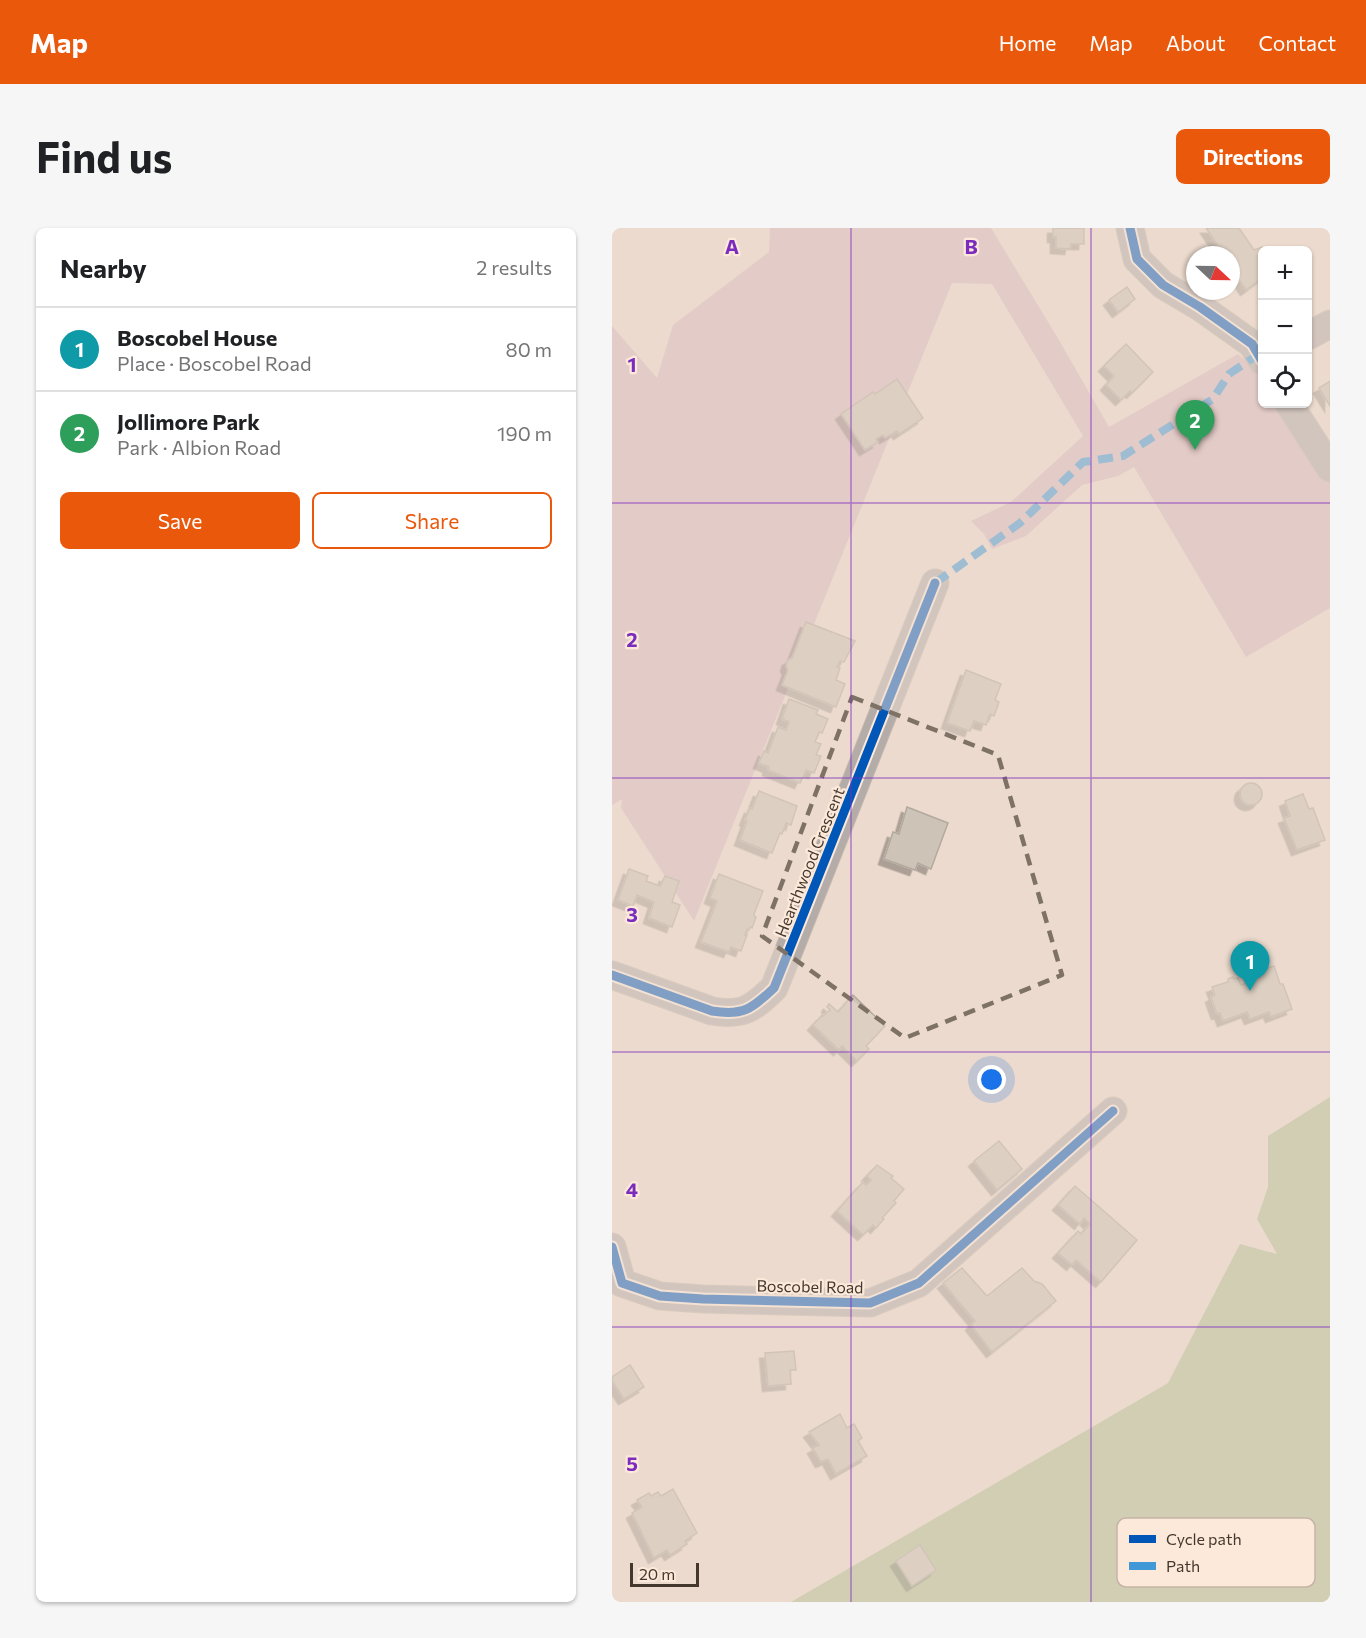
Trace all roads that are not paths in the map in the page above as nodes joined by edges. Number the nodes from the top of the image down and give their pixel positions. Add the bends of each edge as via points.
1 (1130, 228) edge
2 (1330, 324) edge
3 (1312, 334) edge
4 (1258, 350) edge
5 (1292, 408) edge
6 (1330, 468) edge
7 (935, 583) dead end
8 (613, 982) edge
9 (1113, 1111) dead end
10 (612, 1247) edge

1 - 4 street via 1137,259 1163,285
2 - 3 street
5 - 6 street
7 - 8 street, Hearthwood Crescent via 774,988 757,1004 726,1013
9 - 10 street, Boscobel Road via 919,1283 870,1303 660,1296 622,1283

